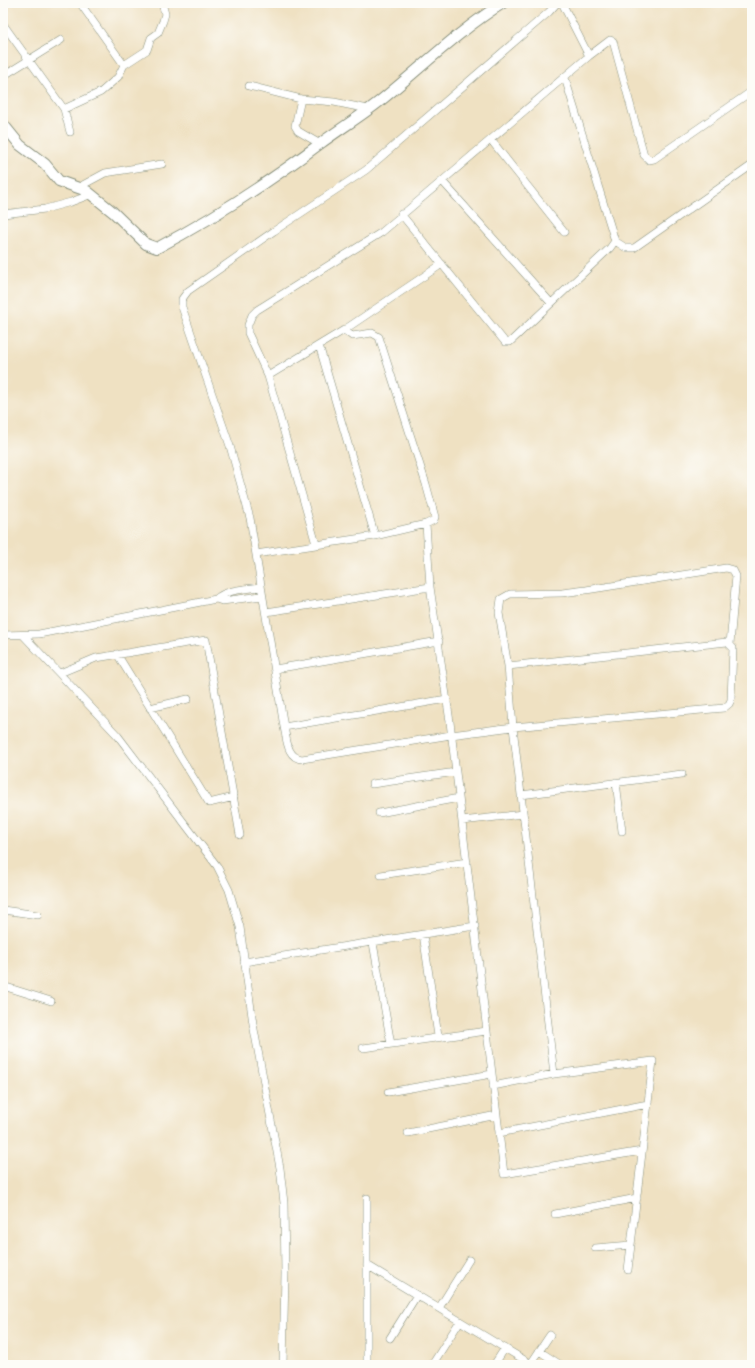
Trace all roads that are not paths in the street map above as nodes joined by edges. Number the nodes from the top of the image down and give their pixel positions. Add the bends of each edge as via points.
1 (80, 3) edge
2 (162, 3) edge
3 (503, 3) edge
4 (557, 3) edge
5 (562, 3) edge
6 (3, 24) edge
7 (61, 40) dead end
8 (590, 56) junction
9 (29, 59) junction
10 (124, 65) junction
11 (3, 76) edge
12 (565, 78) junction
13 (249, 86) dead end
14 (752, 91) edge
15 (301, 99) junction
16 (64, 109) junction
17 (368, 109) junction
18 (3, 124) edge
19 (70, 132) dead end
20 (491, 140) junction
21 (320, 144) junction
22 (162, 164) dead end
23 (752, 164) edge
24 (443, 182) junction
25 (79, 187) junction
26 (92, 194) junction
27 (3, 214) edge
28 (402, 214) junction
29 (564, 232) dead end
30 (615, 241) junction
31 (442, 264) junction
32 (551, 303) junction
33 (344, 330) junction
34 (319, 346) junction
35 (268, 376) junction
36 (426, 524) junction
37 (375, 536) junction
38 (316, 544) junction
39 (256, 554) junction
40 (261, 587) junction
41 (430, 587) junction
42 (262, 596) junction
43 (216, 599) junction
44 (266, 612) junction
45 (3, 635) edge
46 (24, 636) junction
47 (439, 641) junction
48 (730, 644) junction
49 (117, 654) junction
50 (508, 666) junction
51 (275, 669) junction
52 (60, 673) junction
53 (188, 699) dead end
54 (447, 699) junction
55 (150, 708) junction
56 (284, 727) junction
57 (513, 727) junction
58 (451, 735) junction
59 (456, 772) junction
60 (682, 774) dead end
61 (616, 782) junction
62 (372, 784) dead end
63 (521, 795) junction
64 (234, 797) junction
65 (459, 798) junction
66 (379, 813) dead end
67 (523, 814) junction
68 (462, 821) junction
69 (622, 831) dead end
70 (240, 835) dead end
71 (467, 862) junction
72 (381, 875) dead end
73 (3, 910) edge
74 (38, 915) dead end
75 (475, 926) junction
76 (423, 934) junction
77 (373, 943) junction
78 (244, 962) junction
79 (3, 986) edge
80 (51, 1001) dead end
81 (487, 1030) junction
82 (438, 1036) junction
83 (391, 1044) junction
84 (363, 1048) dead end
85 (492, 1074) junction
86 (554, 1074) junction
87 (493, 1086) junction
88 (388, 1092) dead end
89 (648, 1104) junction
90 (497, 1115) junction
91 (408, 1133) dead end
92 (499, 1133) junction
93 (642, 1151) junction
94 (367, 1198) dead end
95 (636, 1198) junction
96 (555, 1214) dead end
97 (631, 1245) junction
98 (595, 1248) dead end
99 (469, 1260) dead end
100 (367, 1265) junction
101 (628, 1270) dead end
102 (417, 1295) junction
103 (439, 1308) junction
104 (460, 1321) junction
105 (550, 1335) dead end
106 (390, 1338) dead end
107 (505, 1348) junction
108 (539, 1351) junction
109 (530, 1364) edge
110 (283, 1365) edge
111 (367, 1365) edge
112 (432, 1365) edge
113 (494, 1365) edge
114 (561, 1365) edge

1 - 10 street
2 - 10 street via 165,14 158,33 150,38 147,50
3 - 17 street via 440,49
4 - 39 street via 479,74 366,170 188,291 182,299 182,307 230,446 250,518
5 - 8 street
6 - 9 street
7 - 9 street
8 - 12 street
8 - 14 street via 612,41 644,155 649,160
9 - 11 street
9 - 16 street
10 - 16 street via 118,77 101,92
12 - 20 street
12 - 30 street
13 - 15 street
15 - 17 street
15 - 21 street via 295,126 298,131
16 - 19 street
17 - 21 street
18 - 25 street via 20,145 45,164 59,181
20 - 24 street
20 - 29 street
21 - 26 street via 270,179 157,248 146,244
22 - 25 street via 105,173
23 - 30 street via 634,248 626,248
24 - 28 street
24 - 32 street
25 - 26 street
26 - 27 street via 44,209
28 - 31 street
28 - 35 street via 382,232 252,315 248,333
30 - 32 street
31 - 32 street via 505,342 512,340
31 - 33 street
33 - 34 street
33 - 36 street via 352,336 372,333 379,337 435,517
34 - 35 street
34 - 37 street
35 - 38 street
36 - 37 street
36 - 41 street
37 - 38 street
38 - 39 street
39 - 40 street
40 - 42 street
40 - 43 street via 220,595
41 - 44 street
41 - 47 street
42 - 43 street via 222,601
42 - 44 street
43 - 46 street
44 - 51 street
45 - 46 street
46 - 52 street
47 - 51 street
47 - 54 street
48 - 50 street via 727,642
48 - 50 street via 736,576 733,570 726,568 562,593 504,595 499,613
48 - 57 street via 733,648 731,700 724,708
49 - 52 street via 96,658
49 - 55 street
49 - 64 street via 206,640
50 - 57 street
51 - 56 street
52 - 78 street via 118,736 217,866 229,890 240,927
53 - 55 street
54 - 56 street
54 - 58 street
55 - 64 street via 209,803
56 - 58 street via 291,754 302,759
57 - 58 street
57 - 63 street
58 - 59 street
59 - 62 street
59 - 65 street
60 - 61 street
61 - 63 street
61 - 69 street
63 - 67 street
64 - 70 street
65 - 66 street
65 - 68 street
67 - 68 street
67 - 86 street
68 - 71 street
71 - 72 street
71 - 75 street
73 - 74 street
75 - 76 street
75 - 81 street
76 - 77 street
76 - 82 street
77 - 78 street
77 - 83 street
78 - 110 street via 284,1202
79 - 80 street
81 - 82 street
81 - 85 street
82 - 83 street
83 - 84 street
85 - 87 street
85 - 88 street
86 - 87 street
86 - 89 street via 653,1061
87 - 90 street
89 - 92 street
89 - 93 street
90 - 91 street
90 - 92 street
92 - 93 street via 504,1174
93 - 95 street
94 - 100 street
95 - 96 street
95 - 97 street
97 - 98 street
97 - 101 street
99 - 103 street
100 - 102 street
100 - 111 street
102 - 103 street
102 - 106 street
103 - 104 street
104 - 107 street
104 - 112 street
105 - 108 street
107 - 109 street
107 - 113 street
108 - 109 street
108 - 114 street

